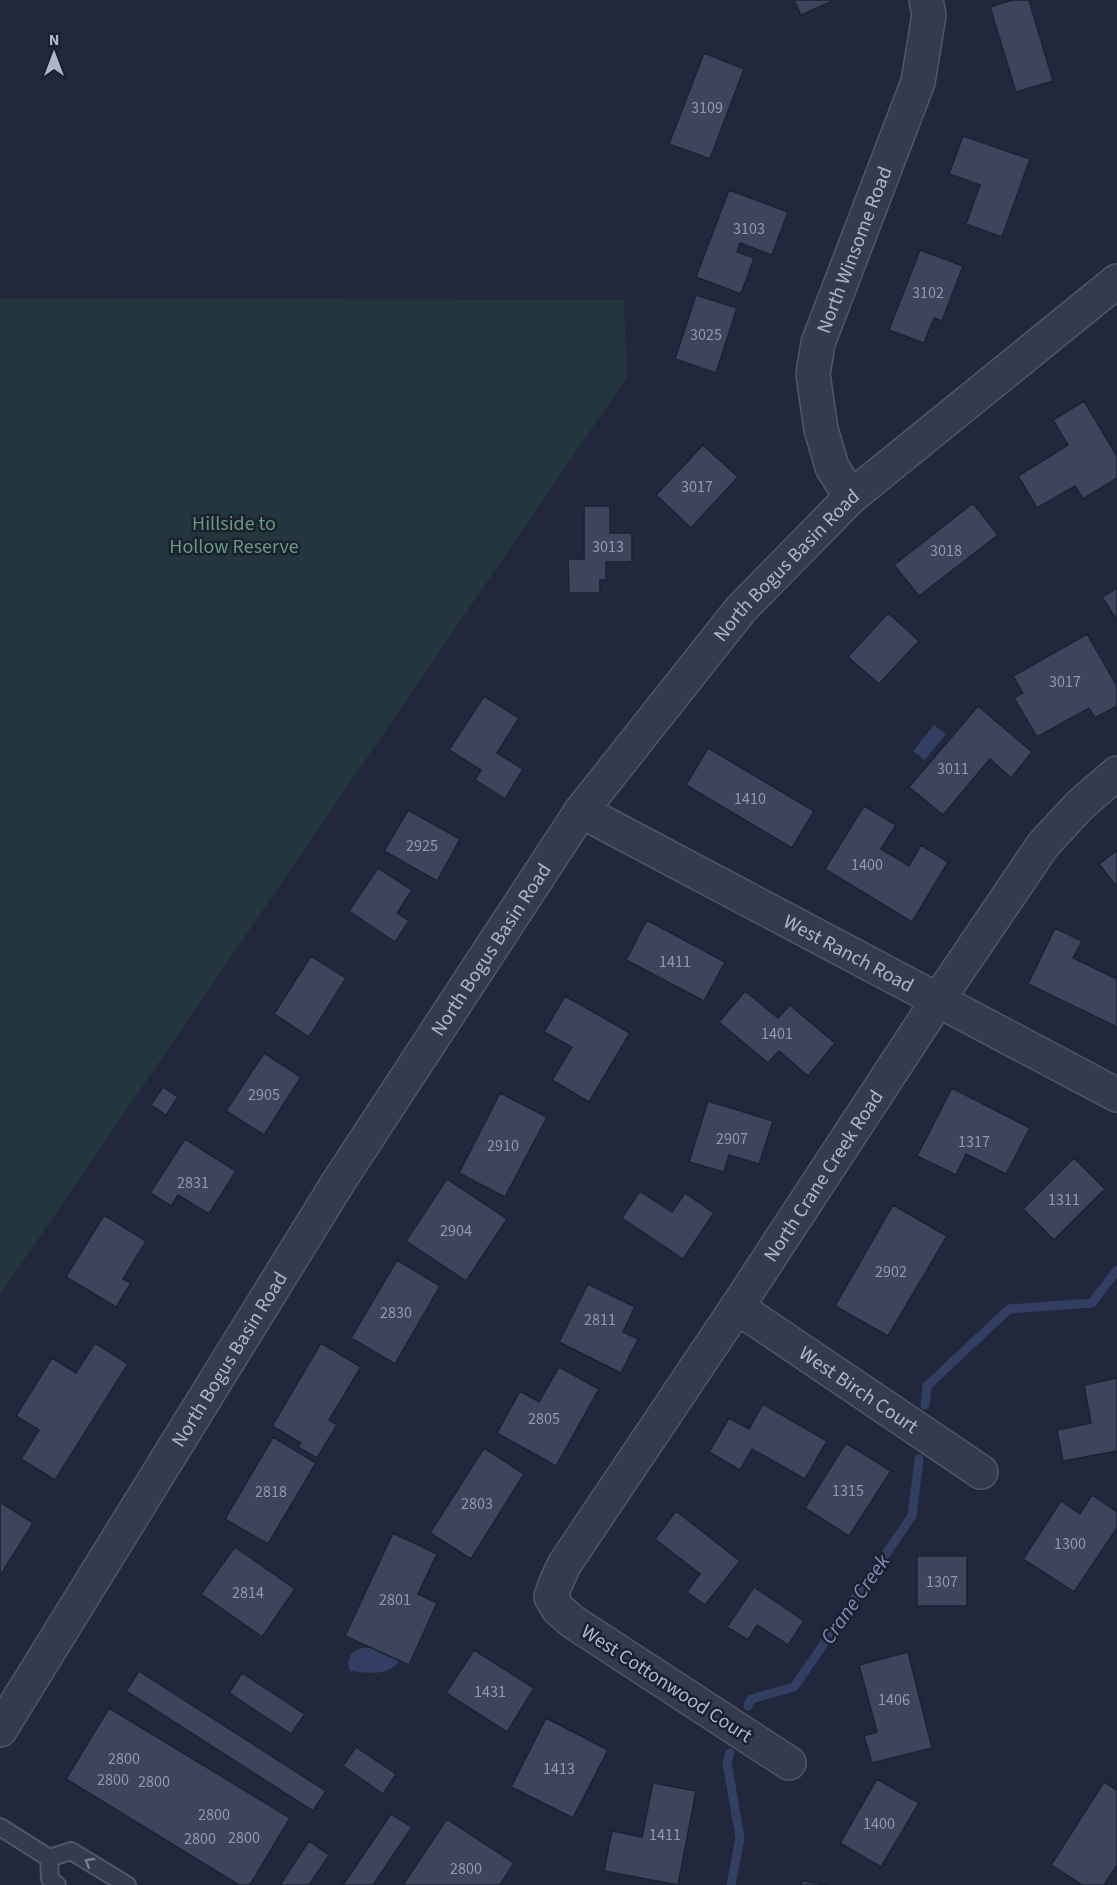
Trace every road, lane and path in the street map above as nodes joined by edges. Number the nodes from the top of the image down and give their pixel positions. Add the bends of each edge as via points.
1 (926, 0) edge
2 (1117, 281) edge
3 (851, 497) junction
4 (1117, 772) edge
5 (581, 811) junction
6 (938, 1000) junction
7 (1117, 1095) edge
8 (737, 1307) junction
9 (981, 1472) dead end
10 (551, 1597) joint
11 (0, 1730) edge
12 (789, 1763) dead end
13 (0, 1827) edge
14 (49, 1858) junction
15 (57, 1885) edge
16 (127, 1885) edge

1 - 3 street, North Winsome Road via 929,15 918,82 818,344 813,374 821,429 832,467
2 - 3 street, North Bogus Basin Road
3 - 5 street, North Bogus Basin Road via 741,609
4 - 6 street, North Crane Creek Road via 1043,845
5 - 6 street, West Ranch Road
5 - 11 street, North Bogus Basin Road via 339,1181
6 - 7 street, West Ranch Road
6 - 8 street, North Crane Creek Road
8 - 9 street, West Birch Court
8 - 10 street, North Crane Creek Road via 564,1565
10 - 12 street, West Cottonwood Court via 573,1622
13 - 14 lane
14 - 15 lane via 50,1879
16 -> 14 lane via 71,1851

